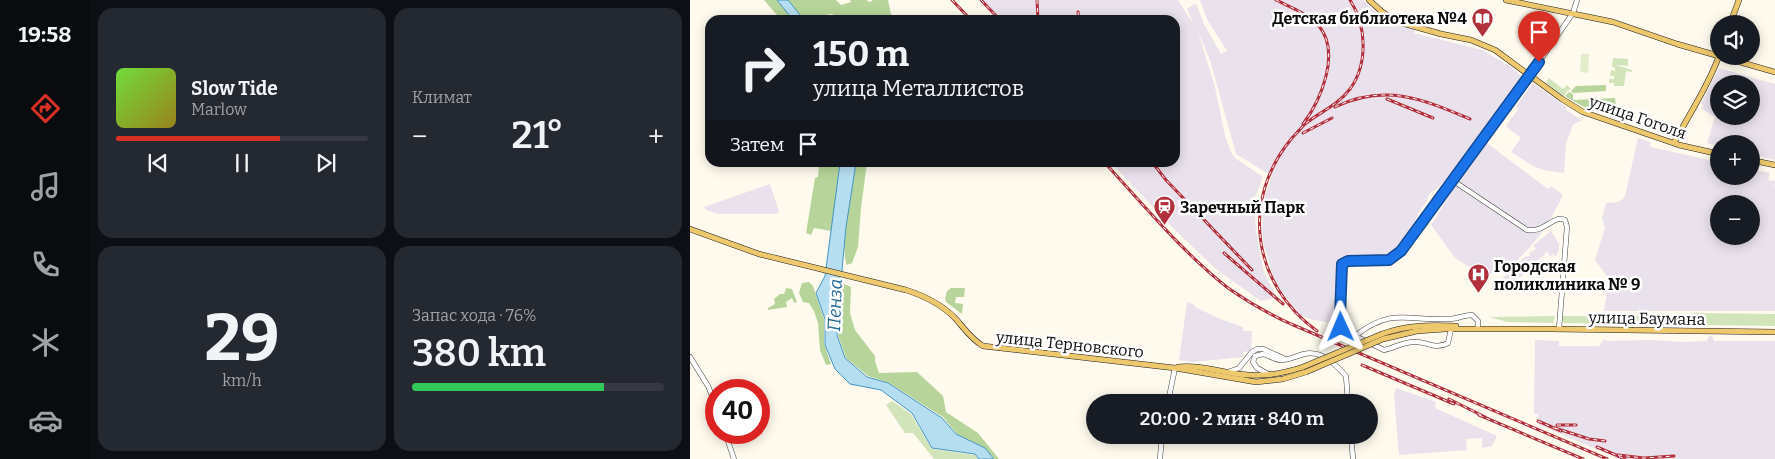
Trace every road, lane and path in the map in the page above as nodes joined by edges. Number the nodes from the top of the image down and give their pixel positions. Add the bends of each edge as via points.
1 (1369, 0) edge
2 (1506, 0) edge
3 (1577, 0) edge
4 (1739, 0) edge
5 (1573, 13) junction
6 (1733, 15) edge
7 (1710, 54) edge
8 (1715, 65) edge
9 (1749, 65) edge
10 (1775, 72) edge
11 (1530, 74) junction
12 (1674, 143) junction
13 (1710, 152) edge
14 (1760, 162) edge
15 (1775, 165) edge
16 (1452, 180) junction
17 (690, 229) edge
18 (1478, 326) junction
19 (1518, 329) junction
20 (1559, 329) junction
21 (1451, 330) junction
22 (1775, 332) edge
23 (1355, 336) junction
24 (1382, 336) junction
25 (690, 357) edge
26 (1289, 359) junction
27 (1175, 368) junction
28 (1304, 370) junction
29 (1228, 372) junction
30 (1270, 375) junction
31 (705, 381) edge
32 (1170, 394) edge
33 (1347, 394) edge
34 (729, 444) edge
35 (1161, 444) edge
36 (1352, 444) edge
37 (734, 459) edge
38 (1160, 459) edge
39 (1353, 459) edge

1 - 11 main road, улица Гоголя via 1396,21 1484,44
2 - 5 main road
3 - 5 street
4 - 6 main road
5 - 7 main road via 1613,22
5 - 11 street
8 - 12 main road
9 - 10 main road
11 - 12 main road, улица Гоголя via 1583,112
11 - 16 street
12 - 13 main road, улица Гоголя
14 - 15 main road
16 - 20 street via 1527,230 1539,230 1556,219 1566,221
16 - 23 street via 1394,258 1344,262 1341,327
17 - 27 main road, улица Терновского via 760,254 906,290 945,309 974,341 983,346
18 - 19 main road, улица Баумана
18 - 23 street via 1472,315 1449,319 1398,317 1379,321
18 - 24 main road, улица Баумана via 1419,325 1395,329
19 - 20 main road, улица Баумана
19 - 21 main road, улица Баумана
20 - 22 main road, улица Баумана
21 - 23 street via 1448,343 1436,347 1413,342 1384,350
21 - 24 main road, улица Баумана via 1417,330
24 - 28 main road, улица Баумана, bridge
25 - 31 street
26 - 29 street via 1257,349 1239,368
26 - 30 street via 1276,360 1263,354 1255,356 1253,362 1257,368
26 - 33 street via 1313,353 1330,360 1346,376
27 - 28 main road, улица Баумана via 1256,382 1283,379
27 - 29 main road, улица Баумана
27 - 32 street
28 - 30 main road, улица Баумана
29 - 30 main road, улица Баумана
34 - 37 street
35 - 38 street
36 - 39 street

